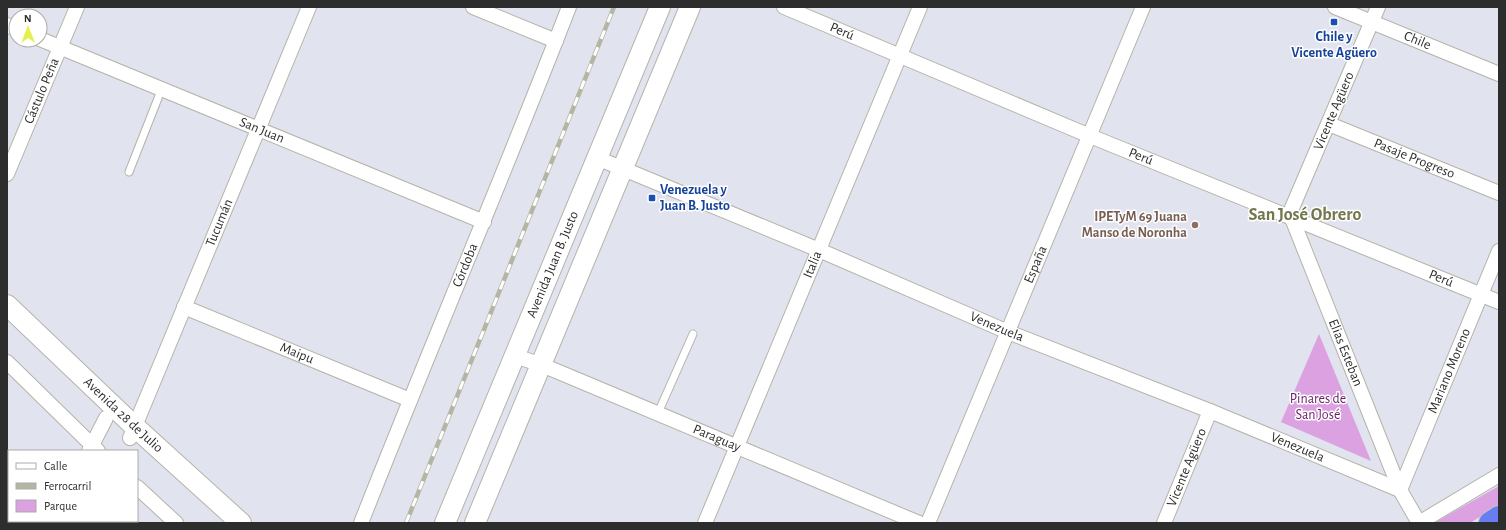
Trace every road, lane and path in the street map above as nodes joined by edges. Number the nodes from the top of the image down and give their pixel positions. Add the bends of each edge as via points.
1 (77, 7) edge
2 (309, 7) edge
3 (473, 7) edge
4 (570, 7) edge
5 (660, 7) edge
6 (690, 7) edge
7 (784, 7) edge
8 (920, 7) edge
9 (1143, 7) edge
10 (1335, 7) edge
11 (1378, 7) edge
12 (1372, 21) junction
13 (556, 41) junction
14 (48, 42) edge
15 (60, 47) junction
16 (900, 55) junction
17 (1499, 74) edge
18 (162, 88) junction
19 (1329, 124) junction
20 (259, 128) junction
21 (1090, 136) junction
22 (597, 158) junction
23 (622, 169) junction
24 (130, 172) dead end
25 (7, 174) edge
26 (1499, 193) edge
27 (1291, 216) junction
28 (484, 222) junction
29 (819, 250) junction
30 (1499, 251) edge
31 (1481, 295) junction
32 (1499, 302) edge
33 (7, 305) edge
34 (184, 307) junction
35 (7, 323) edge
36 (1008, 332) junction
37 (693, 334) dead end
38 (515, 356) junction
39 (7, 362) edge
40 (542, 365) junction
41 (410, 400) junction
42 (1210, 411) junction
43 (658, 413) junction
44 (106, 418) junction
45 (132, 432) junction
46 (738, 446) junction
47 (93, 449) edge
48 (1499, 475) edge
49 (138, 488) edge
50 (1400, 490) junction
51 (1499, 517) edge
52 (176, 523) edge
53 (222, 523) edge
54 (241, 523) edge
55 (361, 523) edge
56 (445, 523) edge
57 (476, 523) edge
58 (705, 523) edge
59 (919, 523) edge
60 (928, 523) edge
61 (1164, 523) edge
62 (1419, 523) edge
63 (1490, 523) edge

1 - 15 street, Cástulo Peña
2 - 20 street, Tucumán
3 - 13 street
4 - 13 street, Córdoba
5 - 22 main road, Avenida Juan B. Justo
6 - 23 main road, Avenida Juan B. Justo
7 - 16 street, Perú
8 - 16 street, Italia
9 - 21 street, España
10 - 12 street, Chile
11 - 12 street, Vicente Agüero
12 - 17 street, Chile
12 - 19 street, Vicente Agüero
13 - 28 street, Córdoba
14 - 15 street, San Juan
15 - 18 street, San Juan
15 - 25 street, Cástulo Peña
16 - 21 street, Perú
16 - 29 street, Italia
18 - 20 street, San Juan
18 - 24 lane
19 - 26 street, Pasaje Progreso
19 - 27 street, Vicente Agüero via 1292,208
20 - 28 street, San Juan
20 - 34 street, Tucumán
21 - 27 street, Perú
21 - 36 street, España
22 - 23 street, Venezuela
22 - 38 main road, Avenida Juan B. Justo
23 - 29 street, Venezuela
23 - 40 main road, Avenida Juan B. Justo
27 - 31 street, Perú
27 - 50 street, Elias Esteban
28 - 41 street, Córdoba
29 - 36 street, Venezuela
29 - 46 street, Italia
30 - 31 street, Mariano Moreno
31 - 32 street, Perú
31 - 50 street, Mariano Moreno
33 - 45 main road, Avenida 28 de Julio
34 - 41 street, Maipu
34 - 45 street, Tucumán
35 - 44 main road, Avenida 28 de Julio
36 - 42 street, Venezuela
36 - 60 street, España
37 - 43 lane
38 - 40 street, Paraguay
38 - 56 main road, Avenida Juan B. Justo
39 - 47 street
40 - 43 street, Paraguay
40 - 57 main road, Avenida Juan B. Justo
41 - 55 street, Córdoba
42 - 50 street, Venezuela
42 - 61 street, Vicente Agüero
43 - 46 street, Paraguay
44 - 45 main road, Avenida 28 de Julio
44 - 47 street
45 - 53 main road, Avenida 28 de Julio
45 - 54 main road, Avenida 28 de Julio
46 - 58 street, Italia
46 - 59 street, Paraguay
48 - 62 street
49 - 52 street
50 - 62 street, Elias Esteban
51 - 63 highway

